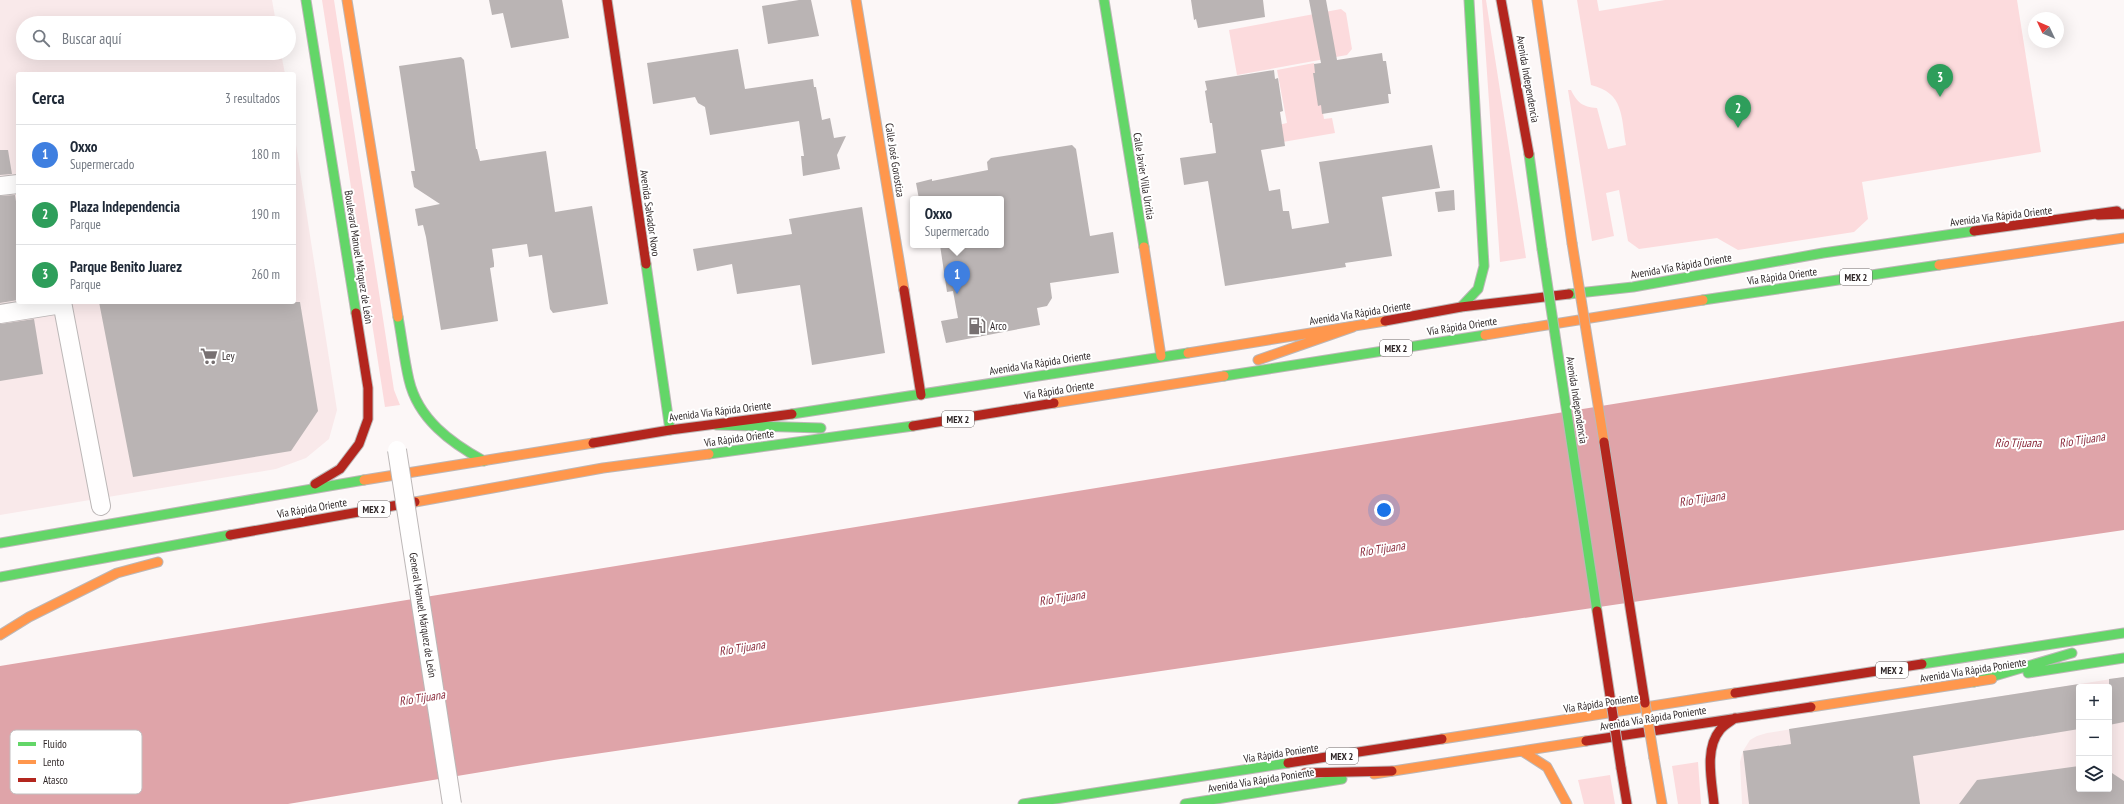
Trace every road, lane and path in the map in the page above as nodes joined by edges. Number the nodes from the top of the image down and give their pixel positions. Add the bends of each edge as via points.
1 (306, 0) edge
2 (347, 0) edge
3 (607, 0) edge
4 (856, 0) edge
5 (1104, 0) edge
6 (1469, 0) edge
7 (1501, 0) edge
8 (1537, 0) edge
9 (16, 184) edge
10 (0, 186) edge
11 (2124, 210) edge
12 (2124, 214) edge
13 (2098, 215) junction
14 (2124, 238) edge
15 (56, 304) edge
16 (62, 304) edge
17 (1461, 308) junction
18 (0, 314) edge
19 (1353, 327) junction
20 (1161, 356) junction
21 (1204, 379) junction
22 (921, 395) junction
23 (716, 425) junction
24 (670, 430) junction
25 (885, 430) junction
26 (601, 442) joint
27 (397, 450) dead end
28 (712, 454) junction
29 (484, 461) junction
30 (304, 490) junction
31 (100, 506) dead end
32 (438, 508) dead end
33 (414, 512) dead end
34 (398, 515) dead end
35 (0, 543) edge
36 (165, 560) dead end
37 (0, 576) edge
38 (2124, 633) edge
39 (0, 634) edge
40 (2124, 638) edge
41 (2094, 647) dead end
42 (2079, 651) dead end
43 (2124, 658) edge
44 (1974, 682) junction
45 (1660, 706) joint
46 (1735, 718) junction
47 (1522, 750) junction
48 (1392, 771) junction
49 (1224, 774) junction
50 (452, 804) edge
51 (1023, 804) edge
52 (1185, 804) edge
53 (1567, 804) edge
54 (1627, 804) edge
55 (1662, 804) edge
56 (1714, 804) edge

1 - 30 main road, Boulevard Manuel Márquez de León via 368,388 368,419 359,444 349,460 340,469
2 - 29 main road via 409,382 420,408 436,429 454,446
3 - 24 main road, Avenida Salvador Novo
4 - 22 main road, Calle José Gorostiza
5 - 20 main road, Calle Javier Villa Urritia
6 - 17 main road via 1484,266 1478,289
7 - 54 main road, Avenida Independencia, bridge via 1527,143
8 - 55 main road, Avenida Independencia, bridge via 1572,243
9 - 10 street
11 - 13 main road, Avenida Vía Rápida Oriente
12 - 13 main road
13 - 17 main road, Avenida Vía Rápida Oriente via 1823,253 1633,287
14 - 21 main road, Vía Rápida Oriente / MEX 2 via 1749,293
15 - 18 street
16 - 31 street
17 - 19 main road, Avenida Vía Rápida Oriente
19 - 20 main road, Avenida Vía Rápida Oriente
19 - 21 main road
20 - 22 main road, Avenida Vía Rápida Oriente
21 - 25 main road, Vía Rápida Oriente / MEX 2
22 - 23 main road, Avenida Vía Rápida Oriente
23 - 24 main road, Avenida Vía Rápida Oriente
23 - 25 main road
24 - 26 main road, Avenida Vía Rápida Oriente
25 - 28 main road, Vía Rápida Oriente / MEX 2
26 - 29 main road, Vía Rápida Oriente
27 - 50 street, General Manuel Márquez de León, bridge
28 - 32 main road
28 - 37 main road, Vía Rápida Oriente / MEX 2 via 603,468
29 - 30 main road, Vía Rápida Oriente
30 - 35 main road, Vía Rápida Oriente
33 - 34 main road
36 - 39 main road via 116,573
38 - 45 main road, Avenida Vía Rápida Poniente / MEX 2
40 - 41 main road
42 - 44 main road
43 - 44 main road, Avenida Vía Rápida Poniente
44 - 46 main road, Avenida Vía Rápida Poniente
45 - 49 main road, Vía Rápida Poniente / MEX 2
46 - 47 main road, Avenida Vía Rápida Poniente
46 - 56 main road via 1720,730 1713,743
47 - 48 main road, Avenida Vía Rápida Poniente
47 - 53 main road via 1547,767
48 - 49 main road
48 - 52 main road, Avenida Vía Rápida Poniente
49 - 51 main road, Vía Rápida Poniente / MEX 2

